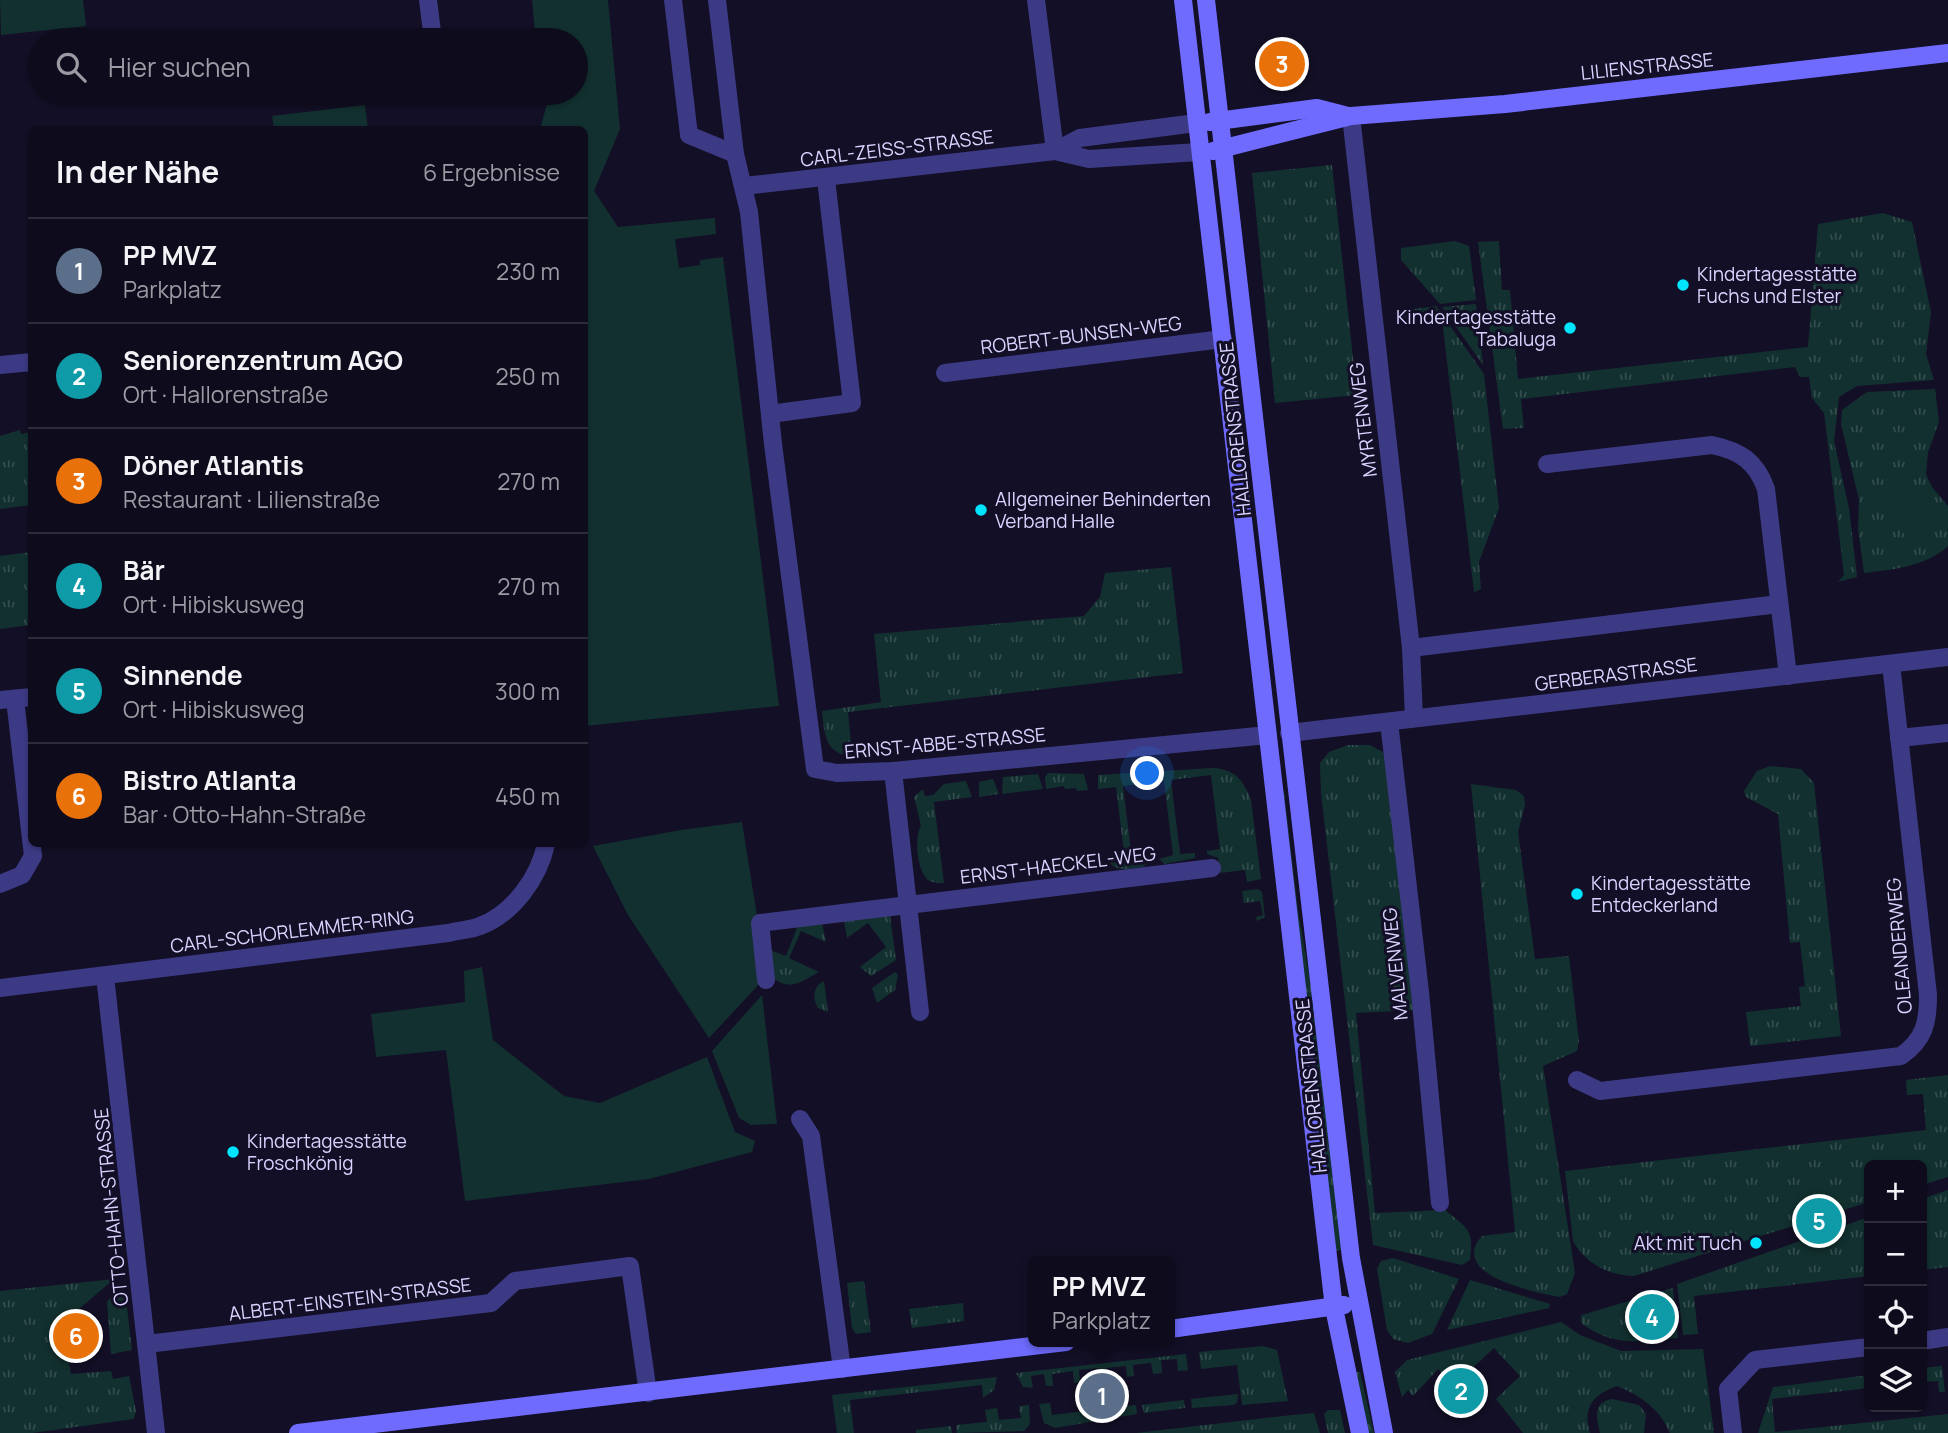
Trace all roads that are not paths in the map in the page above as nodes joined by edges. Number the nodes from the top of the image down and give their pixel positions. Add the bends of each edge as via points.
1 (428, 0) edge
2 (673, 0) edge
3 (717, 0) edge
4 (1036, 0) edge
5 (1184, 0) edge
6 (1206, 0) edge
7 (432, 28) edge
8 (1948, 53) edge
9 (1351, 116) junction
10 (1220, 120) junction
11 (1196, 123) junction
12 (1223, 149) junction
13 (1055, 151) junction
14 (1199, 152) junction
15 (735, 155) junction
16 (826, 179) junction
17 (744, 186) junction
18 (1223, 339) junction
19 (28, 362) edge
20 (0, 365) edge
21 (945, 373) dead end
22 (770, 414) junction
23 (1547, 464) dead end
24 (1779, 604) junction
25 (1411, 648) junction
26 (1948, 657) edge
27 (1891, 663) junction
28 (1788, 676) junction
29 (16, 699) edge
30 (1414, 719) junction
31 (1389, 722) junction
32 (1289, 733) junction
33 (1948, 733) edge
34 (1268, 735) junction
35 (1899, 738) junction
36 (893, 771) junction
37 (28, 810) edge
38 (32, 847) edge
39 (545, 847) edge
40 (1212, 868) dead end
41 (0, 884) edge
42 (909, 905) junction
43 (105, 976) junction
44 (766, 980) dead end
45 (0, 988) edge
46 (920, 1012) dead end
47 (1577, 1080) dead end
48 (800, 1119) dead end
49 (1440, 1203) dead end
50 (1357, 1301) junction
51 (1334, 1308) junction
52 (1175, 1328) edge
53 (1948, 1338) edge
54 (1927, 1340) edge
55 (147, 1344) junction
56 (1028, 1347) edge
57 (1864, 1348) edge
58 (842, 1369) junction
59 (648, 1393) junction
60 (156, 1433) edge
61 (298, 1433) edge
62 (1360, 1433) edge
63 (1384, 1433) edge
64 (1733, 1433) edge

1 - 7 street
2 - 15 street via 689,135
3 - 15 street, ERNST-ABBE-STRASSE
4 - 13 street
5 - 11 street, HALLORENSTRASSE
6 - 10 street, HALLORENSTRASSE
8 - 9 street, LILIENSTRASSE via 1505,104
9 - 10 street, LILIENSTRASSE via 1317,108
9 - 12 street, LILIENSTRASSE
9 - 25 street, MYRTENWEG
10 - 11 street
10 - 12 street, HALLORENSTRASSE
11 - 13 street, CARL-ZEISS-STRASSE via 1080,138
11 - 14 street, HALLORENSTRASSE
12 - 14 street, LILIENSTRASSE
12 - 32 street, HALLORENSTRASSE
13 - 14 street, CARL-ZEISS-STRASSE via 1089,159
13 - 16 street, CARL-ZEISS-STRASSE
14 - 18 street, HALLORENSTRASSE
15 - 17 street, ERNST-ABBE-STRASSE
16 - 17 street, CARL-ZEISS-STRASSE
16 - 22 street via 852,403
17 - 22 street, ERNST-ABBE-STRASSE
18 - 21 street, ROBERT-BUNSEN-WEG
18 - 34 street, HALLORENSTRASSE
19 - 20 street
22 - 36 street, ERNST-ABBE-STRASSE via 815,769
23 - 24 street via 1712,445 1752,461 1766,489
24 - 25 street
24 - 28 street
25 - 30 street, MYRTENWEG
26 - 27 street, GERBERASTRASSE
27 - 28 street, GERBERASTRASSE
27 - 35 street, OLEANDERWEG
28 - 30 street, GERBERASTRASSE
29 - 37 street
30 - 31 street, GERBERASTRASSE
31 - 32 street, GERBERASTRASSE
31 - 49 street, MALVENWEG
32 - 34 street
32 - 50 street, HALLORENSTRASSE
33 - 35 street
34 - 36 street, ERNST-ABBE-STRASSE
34 - 51 street, HALLORENSTRASSE
35 - 47 street, OLEANDERWEG via 1928,995 1928,1018 1922,1038 1913,1048 1901,1056 1600,1091
36 - 42 street
38 - 41 street via 33,856 22,875
39 - 43 street, CARL-SCHORLEMMER-RING via 527,888 504,912 481,926
40 - 42 street, ERNST-HAECKEL-WEG
42 - 44 street, ERNST-HAECKEL-WEG via 760,923
42 - 46 street
43 - 45 street, CARL-SCHORLEMMER-RING
43 - 55 street, OTTO-HAHN-STRASSE
48 - 58 street via 811,1136
50 - 51 street
50 - 63 street, HALLORENSTRASSE
51 - 52 street
51 - 62 street, HALLORENSTRASSE
53 - 54 street
55 - 59 street, ALBERT-EINSTEIN-STRASSE via 491,1303 514,1281 630,1266
55 - 60 street, OTTO-HAHN-STRASSE
56 - 58 street
57 - 64 street via 1755,1360 1728,1388
58 - 59 street
59 - 61 street

